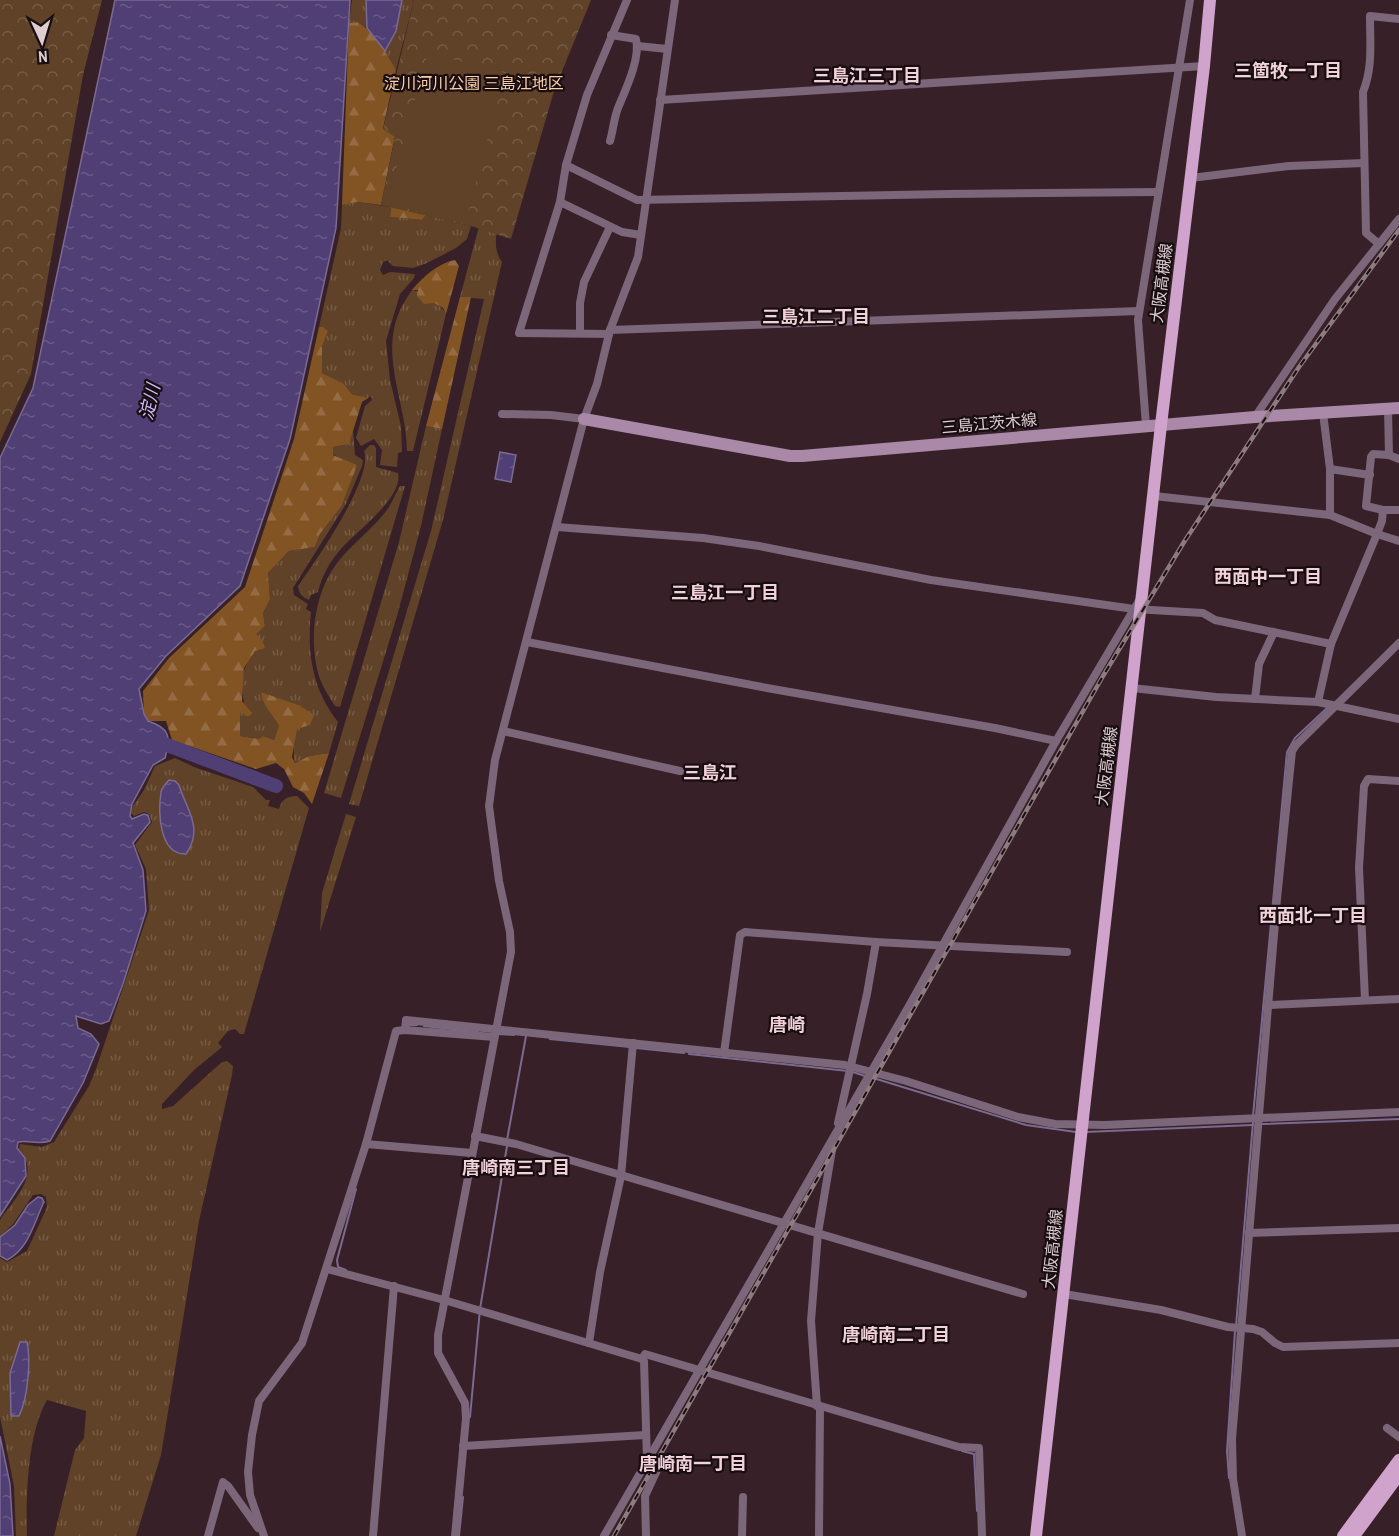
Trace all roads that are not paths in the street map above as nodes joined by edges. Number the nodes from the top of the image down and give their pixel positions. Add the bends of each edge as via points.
1 (627, 0) edge
2 (675, 0) edge
3 (1190, 0) edge
4 (1210, 0) edge
5 (1399, 19) edge
6 (611, 35) junction
7 (638, 46) junction
8 (668, 49) junction
9 (1204, 66) junction
10 (1179, 67) junction
11 (660, 100) junction
12 (610, 141) dead end
13 (1364, 163) junction
14 (566, 165) junction
15 (1191, 178) junction
16 (1157, 192) junction
17 (646, 199) junction
18 (560, 202) junction
19 (1399, 219) edge
20 (610, 227) junction
21 (641, 235) junction
22 (1379, 244) junction
23 (1139, 311) junction
24 (610, 332) junction
25 (580, 333) junction
26 (1394, 408) edge
27 (1323, 413) junction
28 (502, 414) dead end
29 (1255, 417) junction
30 (585, 419) junction
31 (1161, 425) junction
32 (1146, 426) junction
33 (1389, 454) junction
34 (1399, 459) edge
35 (1330, 469) junction
36 (1370, 475) junction
37 (1154, 496) junction
38 (1383, 510) junction
39 (1399, 510) edge
40 (1330, 515) junction
41 (557, 526) junction
42 (1377, 534) junction
43 (1399, 541) edge
44 (1138, 609) junction
45 (1274, 632) junction
46 (527, 642) junction
47 (1399, 643) edge
48 (1331, 644) junction
49 (1132, 688) junction
50 (1255, 699) junction
51 (1318, 702) junction
52 (1337, 705) junction
53 (1399, 719) edge
54 (503, 731) junction
55 (1056, 741) junction
56 (680, 771) dead end
57 (1399, 781) edge
58 (876, 942) junction
59 (943, 945) junction
60 (1067, 952) dead end
61 (1399, 999) edge
62 (1365, 1000) junction
63 (1268, 1005) junction
64 (495, 1033) junction
65 (633, 1043) junction
66 (724, 1053) junction
67 (851, 1066) junction
68 (871, 1072) junction
69 (1399, 1112) edge
70 (1258, 1119) junction
71 (1082, 1126) junction
72 (835, 1134) junction
73 (475, 1136) junction
74 (366, 1144) junction
75 (472, 1153) junction
76 (621, 1176) junction
77 (783, 1223) junction
78 (1399, 1228) edge
79 (818, 1233) junction
80 (1249, 1233) junction
81 (327, 1269) junction
82 (394, 1286) junction
83 (1023, 1294) dead end
84 (1064, 1294) junction
85 (444, 1300) junction
86 (1241, 1328) junction
87 (1399, 1343) edge
88 (589, 1344) junction
89 (642, 1359) junction
90 (699, 1370) junction
91 (819, 1406) junction
92 (1387, 1428) dead end
93 (645, 1435) junction
94 (1399, 1437) edge
95 (463, 1446) junction
96 (1399, 1460) edge
97 (647, 1461) junction
98 (1399, 1475) edge
99 (743, 1497) dead end
100 (208, 1536) edge
101 (263, 1536) edge
102 (373, 1536) edge
103 (455, 1536) edge
104 (604, 1536) edge
105 (646, 1536) edge
106 (742, 1536) edge
107 (819, 1536) edge
108 (982, 1536) edge
109 (1036, 1536) edge
110 (1242, 1536) edge
111 (1343, 1536) edge
112 (1354, 1536) edge

1 - 6 street
2 - 8 street
3 - 10 street
4 - 9 main road, 大阪高槻線
5 - 13 street via 1370,16 1371,66 1363,92
6 - 7 street via 636,39
6 - 14 street via 587,95
7 - 8 street
7 - 12 street
8 - 11 street
9 - 10 street
9 - 15 main road, 大阪高槻線
10 - 11 street
10 - 16 street
11 - 17 street
13 - 15 street via 1289,166
13 - 22 street via 1366,233
14 - 17 street via 637,200
14 - 18 street
15 - 31 main road, 大阪高槻線
16 - 17 street
16 - 23 street
17 - 21 street
18 - 20 street
18 - 25 street via 519,333
19 - 22 street
20 - 21 street
20 - 25 street via 584,282
21 - 24 street via 638,257
22 - 29 street via 1335,299
23 - 24 street
23 - 32 street
24 - 25 street
24 - 30 street
26 - 27 main road, 三島江茨木線
26 - 33 street
27 - 29 main road, 三島江茨木線
27 - 35 street
28 - 30 street
29 - 31 main road, 三島江茨木線
30 - 32 main road, 三島江茨木線 via 790,456
30 - 41 street
31 - 32 main road, 三島江茨木線
31 - 37 main road, 大阪高槻線
33 - 34 street
33 - 36 street via 1373,454
35 - 36 street
35 - 40 street
36 - 38 street via 1366,506
37 - 40 street
37 - 44 main road, 大阪高槻線 via 1144,594
38 - 39 street
38 - 42 street
40 - 42 street
41 - 44 street via 759,546 931,580
41 - 46 street
42 - 43 street
42 - 48 street
44 - 45 street via 1203,614
44 - 49 main road, 大阪高槻線
44 - 55 street
45 - 48 street
45 - 50 street via 1259,664
46 - 54 street
46 - 55 street
47 - 52 street
48 - 51 street
49 - 50 street
49 - 71 main road, 大阪高槻線
50 - 51 street
51 - 52 street
52 - 53 street
52 - 63 street via 1292,751
54 - 56 street
54 - 64 street via 489,806 511,952
55 - 59 street
57 - 62 street via 1368,779 1364,786 1359,868
58 - 59 street
58 - 66 street via 745,932 740,935
58 - 67 street
59 - 60 street
59 - 68 street
61 - 62 street
62 - 63 street
63 - 70 street
64 - 65 street
64 - 73 street
64 - 74 street via 396,1031
65 - 66 street
65 - 76 street
66 - 67 street
67 - 68 street
67 - 72 street
68 - 71 street via 1018,1117
68 - 72 street
69 - 70 street
70 - 71 street
70 - 80 street
71 - 84 main road, 大阪高槻線
72 - 77 street
72 - 79 street
73 - 75 street
73 - 76 street via 516,1144
74 - 75 street
74 - 81 street
75 - 85 street
76 - 77 street
76 - 88 street
77 - 79 street
77 - 90 street
78 - 80 street
79 - 83 street
79 - 91 street via 811,1321
80 - 86 street
81 - 82 street
81 - 101 street via 302,1343 259,1401 248,1472 250,1495
82 - 85 street
82 - 102 street
84 - 86 street
84 - 109 main road, 大阪高槻線
85 - 88 street
85 - 95 street via 438,1353 465,1403
86 - 87 street via 1262,1332 1284,1347
86 - 110 street via 1231,1455
88 - 89 street
89 - 90 street via 645,1354
89 - 93 street
90 - 91 street
90 - 97 street
91 - 107 street
91 - 108 street via 959,1446 979,1448
92 - 94 street
93 - 95 street
93 - 97 street
95 - 103 street
96 - 111 main road
97 - 104 street
97 - 105 street via 658,1468 645,1496
98 - 112 main road
99 - 106 street
100 - 101 street via 223,1482

